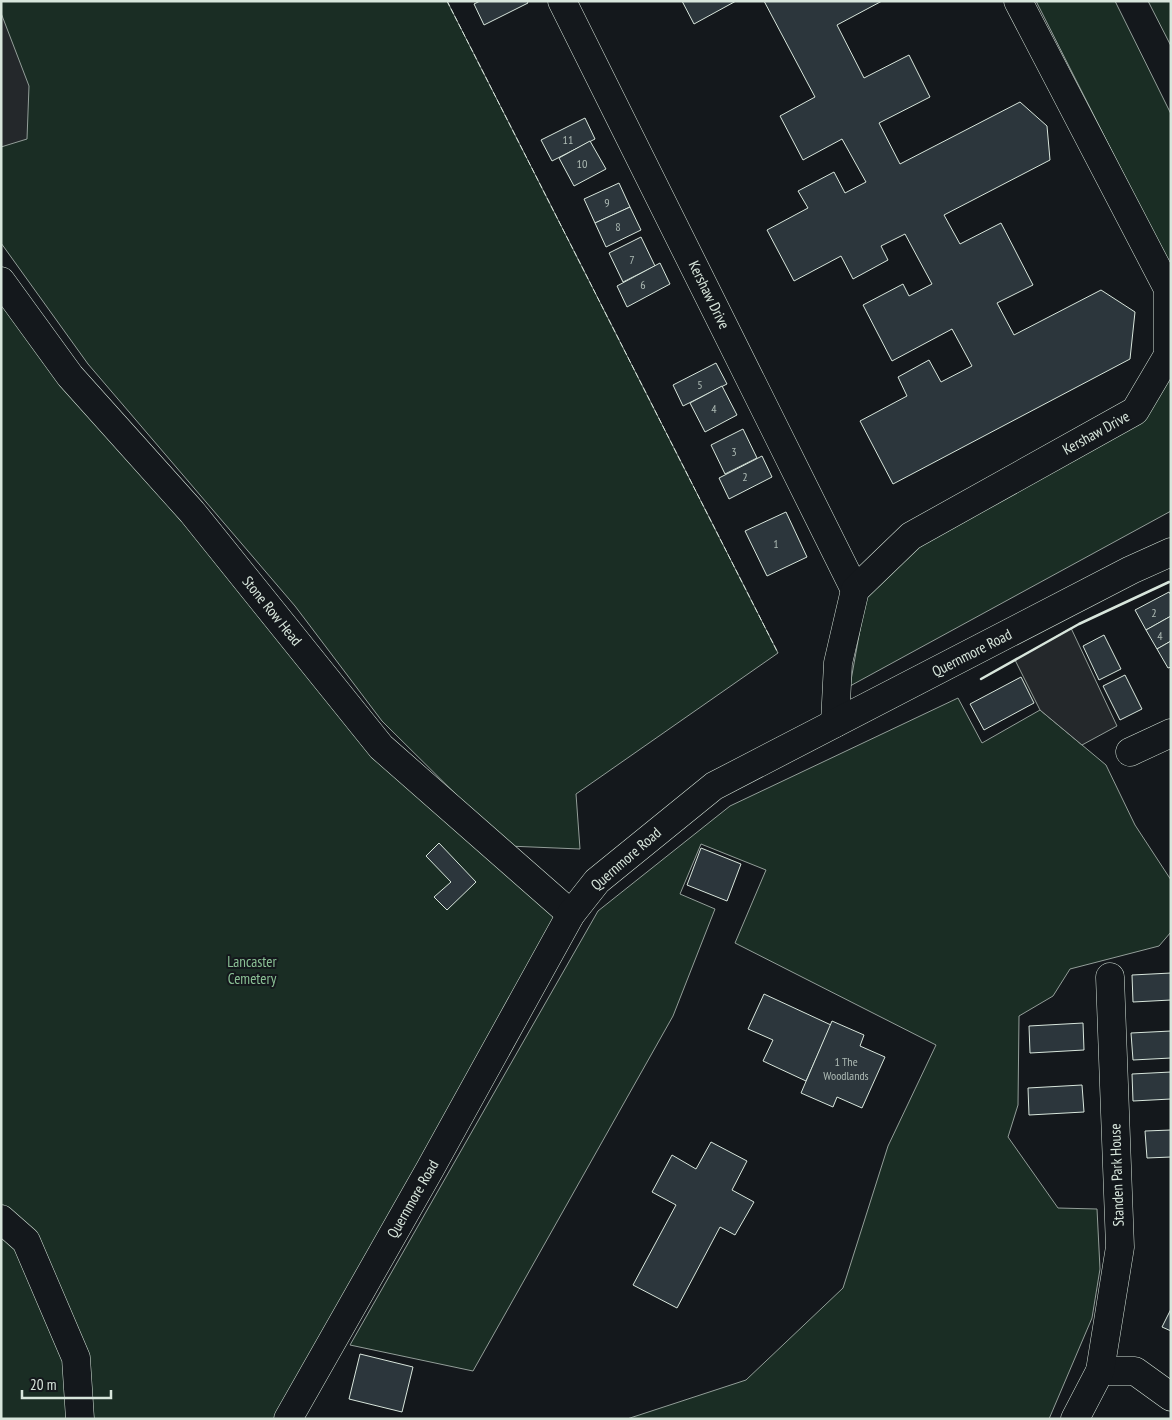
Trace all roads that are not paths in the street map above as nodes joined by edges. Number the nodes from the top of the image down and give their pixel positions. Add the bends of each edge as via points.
1 (562, 1) edge
2 (1018, 1) edge
3 (1, 281) edge
4 (1171, 552) edge
5 (855, 590) junction
6 (834, 723) junction
7 (1171, 733) edge
8 (1130, 752) dead end
9 (571, 914) junction
10 (1110, 977) dead end
11 (1, 1219) edge
12 (1100, 1371) junction
13 (1171, 1397) edge
14 (80, 1419) edge
15 (288, 1419) edge
16 (1074, 1419) edge

1 - 5 street, Kershaw Drive
2 - 5 street, Kershaw Drive via 1168,289 1168,355 1135,411 911,536
3 - 9 street, Stone Row Head via 70,376 192,512 381,747
4 - 6 street, Quernmore Road
5 - 6 street via 838,663
6 - 9 street, Quernmore Road via 714,786 597,881
7 - 8 street
9 - 15 street, Quernmore Road
10 - 12 street, Standen Park House via 1120,1247
11 - 14 street via 26,1241 76,1358
12 - 13 street via 1135,1371
12 - 16 street, Standen Park House

